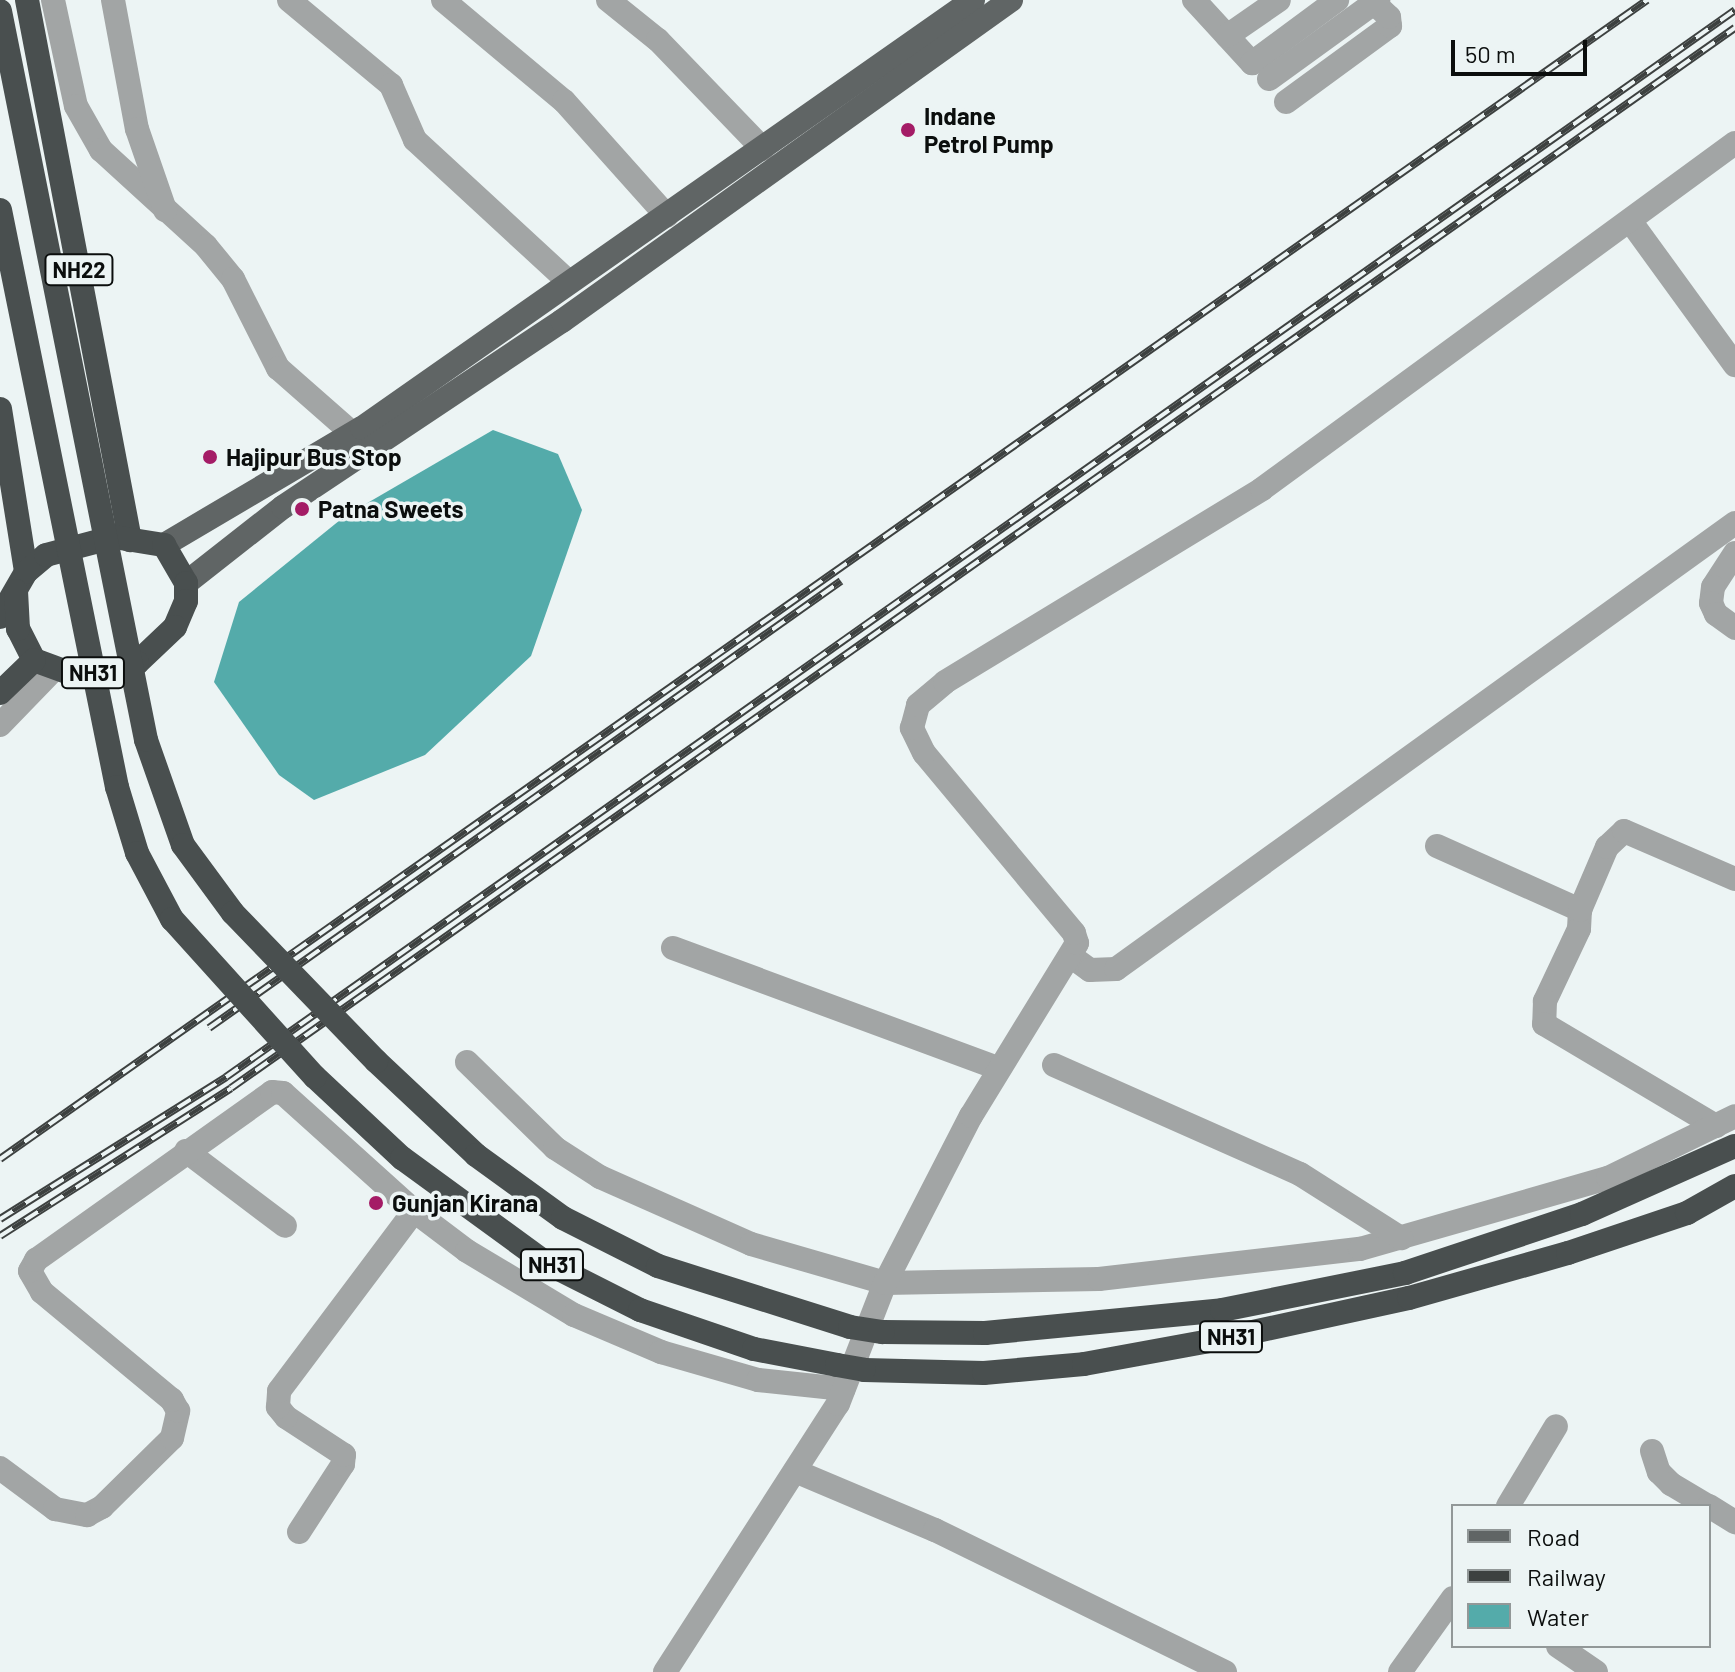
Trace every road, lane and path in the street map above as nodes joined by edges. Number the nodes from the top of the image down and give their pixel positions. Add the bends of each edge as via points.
1 (27, 0) edge
2 (53, 0) edge
3 (113, 0) edge
4 (289, 0) edge
5 (443, 0) edge
6 (608, 0) edge
7 (973, 0) edge
8 (1011, 0) edge
9 (1194, 0) edge
10 (1279, 0) edge
11 (1337, 0) edge
12 (1374, 1) edge
13 (0, 11) edge
14 (1227, 36) junction
15 (918, 54) junction
16 (1269, 79) dead end
17 (1286, 102) dead end
18 (1735, 143) edge
19 (763, 149) junction
20 (0, 210) edge
21 (165, 210) junction
22 (667, 216) junction
23 (1631, 222) junction
24 (569, 282) junction
25 (1735, 365) edge
26 (0, 409) edge
27 (353, 434) junction
28 (1735, 523) edge
29 (130, 540) junction
30 (164, 545) junction
31 (1735, 553) edge
32 (21, 582) junction
33 (186, 583) junction
34 (0, 617) edge
35 (1735, 628) edge
36 (44, 664) junction
37 (0, 693) edge
38 (0, 725) edge
39 (1437, 846) dead end
40 (1735, 879) edge
41 (1580, 910) junction
42 (673, 948) dead end
43 (1072, 957) junction
44 (467, 1062) dead end
45 (1054, 1065) dead end
46 (997, 1068) junction
47 (1726, 1121) edge
48 (1735, 1146) edge
49 (186, 1151) junction
50 (1735, 1186) edge
51 (414, 1211) junction
52 (1582, 1214) junction
53 (285, 1226) dead end
54 (1401, 1238) junction
55 (1589, 1244) junction
56 (885, 1283) junction
57 (844, 1389) junction
58 (1556, 1426) dead end
59 (1652, 1451) dead end
60 (0, 1468) edge
61 (795, 1471) junction
62 (1509, 1504) edge
63 (1706, 1504) edge
64 (1711, 1507) edge
65 (1735, 1522) edge
66 (299, 1532) dead end
67 (1451, 1601) edge
68 (1561, 1648) edge
69 (1194, 1666) edge
70 (665, 1672) edge
71 (1225, 1672) edge
72 (1400, 1672) edge
73 (1596, 1672) edge

1 - 29 highway, NH22
2 - 21 street via 84,123 111,161
3 - 21 street via 137,129
4 - 24 street via 391,85 415,140
5 - 22 street via 564,101
6 - 19 street via 658,40
7 - 15 main road
8 - 15 main road
9 - 14 street
10 - 14 street
11 - 14 street via 1252,63
12 - 16 street
12 - 17 street via 1389,17 1390,26
13 - 52 highway, NH31, bridge via 146,740 183,845 233,913 476,1155 563,1218 658,1266 850,1327 883,1332 985,1333 1222,1310 1405,1273
15 - 19 main road
15 - 33 main road via 562,321 283,507
18 - 23 street
19 - 22 main road
20 - 55 highway, NH31, bridge via 108,747 137,853 172,919 315,1077 402,1158 543,1261 640,1310 754,1349 864,1370 984,1373 1084,1364 1409,1298
21 - 27 street via 233,279 278,368
22 - 24 main road
23 - 25 street
23 - 43 street via 1262,489 945,682 918,705 912,728 916,742 1074,933
24 - 27 main road
26 - 32 highway
27 - 30 main road
28 - 43 street via 1116,969 1090,970
29 - 30 highway
29 - 32 highway via 114,537 46,555
30 - 33 highway
31 - 35 street via 1713,587 1711,603 1716,614
32 - 34 highway
32 - 36 highway via 18,629
33 - 36 highway via 186,601 175,627 137,663 114,673 75,675
36 - 37 highway
36 - 38 street
39 - 41 street
40 - 41 street via 1624,831 1607,847
41 - 47 street via 1579,929 1545,1001 1544,1024
42 - 46 street
43 - 46 street
44 - 56 street via 555,1148 600,1177 751,1244
45 - 54 street via 1300,1174
46 - 56 street
47 - 54 street via 1608,1178
48 - 52 highway, NH31
49 - 51 street via 260,1098 283,1093
49 - 53 street
49 - 60 street via 36,1260 30,1271 42,1292 172,1400 178,1411 172,1438 102,1507 87,1515 55,1509
50 - 55 highway, NH31 via 1687,1213
51 - 57 street via 509,1278 574,1315 661,1352 758,1380
51 - 66 street via 279,1391 278,1407 286,1417 344,1455
52 - 55 highway
54 - 56 street via 1360,1249 1099,1279
56 - 57 street
57 - 61 street
58 - 62 street
59 - 63 street via 1659,1472 1671,1484
61 - 69 street via 935,1530
61 - 70 street
64 - 65 street
67 - 72 street
68 - 73 street
69 - 71 street

